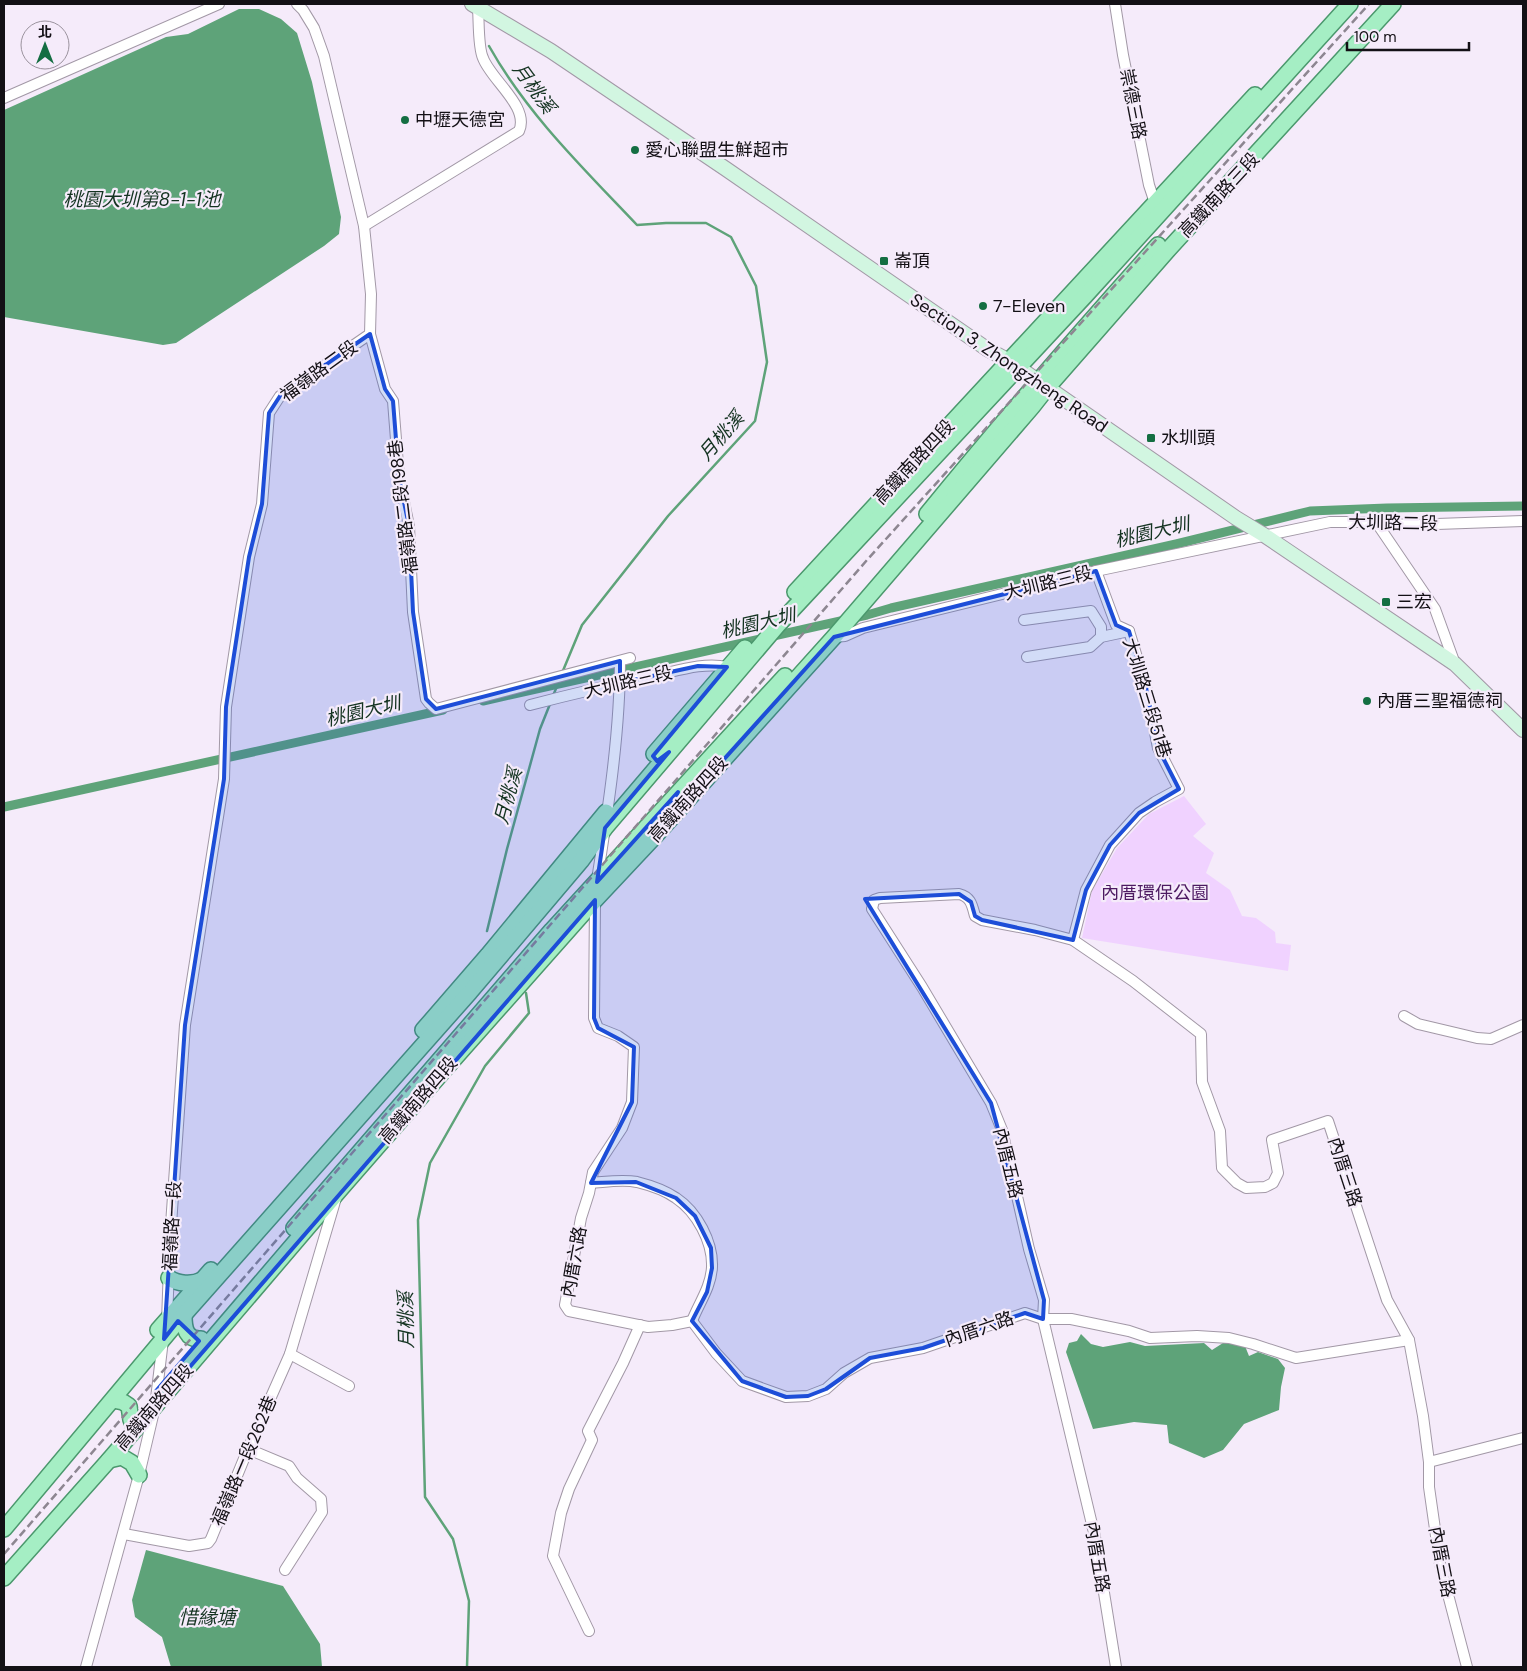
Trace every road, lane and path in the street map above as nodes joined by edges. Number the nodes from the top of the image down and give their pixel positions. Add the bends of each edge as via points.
1 (219, 4) edge
2 (297, 4) edge
3 (1115, 4) edge
4 (1339, 4) edge
5 (1350, 4) edge
6 (1382, 4) edge
7 (1394, 4) edge
8 (477, 5) edge
9 (1300, 45) junction
10 (1285, 75) junction
11 (4, 98) edge
12 (1155, 203) junction
13 (364, 226) junction
14 (370, 334) junction
15 (1013, 365) junction
16 (1042, 385) junction
17 (1523, 521) edge
18 (1376, 522) junction
19 (1259, 532) junction
20 (1096, 571) junction
21 (1024, 620) dead end
22 (1129, 631) junction
23 (833, 634) junction
24 (1101, 638) junction
25 (1027, 657) dead end
26 (1455, 664) junction
27 (727, 667) junction
28 (620, 682) junction
29 (530, 705) dead end
30 (436, 709) joint
31 (1523, 730) edge
32 (669, 752) junction
33 (637, 774) junction
34 (224, 776) joint
35 (678, 792) junction
36 (608, 809) junction
37 (605, 828) junction
38 (656, 835) junction
39 (596, 882) junction
40 (595, 900) junction
41 (1073, 940) junction
42 (488, 955) junction
43 (470, 992) junction
44 (1404, 1016) dead end
45 (1523, 1024) edge
46 (446, 1068) junction
47 (398, 1106) junction
48 (591, 1183) junction
49 (338, 1192) junction
50 (169, 1278) junction
51 (202, 1280) junction
52 (184, 1316) junction
53 (167, 1318) junction
54 (1043, 1319) junction
55 (692, 1321) junction
56 (640, 1325) junction
57 (164, 1339) junction
58 (201, 1340) junction
59 (1409, 1340) junction
60 (290, 1354) junction
61 (349, 1386) dead end
62 (156, 1391) junction
63 (113, 1400) junction
64 (155, 1407) junction
65 (130, 1420) junction
66 (1523, 1438) edge
67 (248, 1449) junction
68 (109, 1460) junction
69 (1429, 1462) junction
70 (140, 1475) junction
71 (4, 1513) edge
72 (4, 1529) edge
73 (124, 1534) junction
74 (4, 1564) edge
75 (285, 1570) dead end
76 (4, 1578) edge
77 (589, 1630) dead end
78 (86, 1667) edge
79 (1116, 1667) edge
80 (1467, 1667) edge

1 - 11 street
2 - 13 street, 福嶺路二段 via 314,28 324,56
3 - 12 street, 崇德三路 via 1126,74
4 - 9 main road
5 - 10 main road, 高鐵南路三段
6 - 16 main road, 高鐵南路三段 via 1105,304
7 - 16 main road, 高鐵南路三段
8 - 13 street via 482,57 521,115 519,131
8 - 15 main road, Section 3, Zhongzheng Road via 726,169
9 - 10 main road
9 - 12 main road
10 - 15 main road, 高鐵南路三段
12 - 15 main road
13 - 14 street, 福嶺路二段 via 371,294
14 - 30 street, 福嶺路二段198巷 via 385,389 393,402 399,478 410,526 413,612 426,699
14 - 34 street, 福嶺路二段 via 280,396 269,413 262,504 249,557 226,707
15 - 16 main road, Section 3, Zhongzheng Road
15 - 27 main road, 高鐵南路四段 via 895,481
15 - 32 main road, 高鐵南路四段 via 778,624
16 - 19 main road, Section 3, Zhongzheng Road
16 - 23 main road via 1032,407
16 - 23 main road via 998,427 843,612
17 - 18 street, 大圳路二段 via 1408,525
18 - 19 street, 大圳路二段 via 1330,522
18 - 26 street via 1435,609
19 - 20 street, 大圳路三段
19 - 26 main road, Section 3, Zhongzheng Road
20 - 22 street, 大圳路三段51巷 via 1116,624
20 - 23 street, 大圳路三段 via 863,628 845,636
21 - 24 street via 1091,611 1101,627
22 - 24 street
22 - 41 street, 大圳路三段51巷 via 1146,687 1158,748 1179,789 1139,813 1110,845 1086,890
23 - 35 main road, 高鐵南路四段
23 - 38 main road, 高鐵南路四段
24 - 25 street via 1090,647
26 - 31 main road, Section 3, Zhongzheng Road
27 - 28 street, 大圳路三段 via 698,666
27 - 33 main road
28 - 29 street, 大圳路三段
28 - 30 street, 大圳路三段 via 623,660
28 - 36 street
32 - 33 main road
32 - 37 main road, 高鐵南路四段
33 - 36 main road
34 - 50 street, 福嶺路一段 via 185,1025
35 - 38 main road
35 - 39 main road, 高鐵南路四段
36 - 37 street
36 - 42 main road
37 - 39 street
37 - 43 main road, 高鐵南路四段
38 - 40 main road, 高鐵南路四段
39 - 40 street
39 - 47 main road, 高鐵南路四段
40 - 46 main road, 高鐵南路四段
40 - 48 street, 內厝六路 via 594,1018 598,1028 634,1047 632,1102 622,1128 594,1172
41 - 54 street, 內厝五路 via 982,920 975,916 966,896 959,894 880,898 874,900 872,909 991,1103 1002,1130 1044,1300
41 - 59 street, 內厝三路 via 1201,1034 1202,1082 1220,1131 1222,1168 1237,1183 1246,1188 1273,1183 1278,1174 1272,1140 1328,1121 1387,1300
42 - 43 main road
42 - 51 main road
43 - 52 main road, 高鐵南路四段
44 - 45 street via 1418,1024 1491,1039
46 - 47 main road
46 - 49 main road, 高鐵南路四段
47 - 58 main road, 高鐵南路四段
48 - 55 street via 636,1182 676,1198 695,1216 711,1248 712,1268 707,1292
48 - 56 street, 內厝六路 via 565,1305 569,1311
49 - 60 street, 福嶺路一段262巷
49 - 64 main road, 高鐵南路四段
50 - 51 main road via 190,1283
50 - 53 street, 福嶺路一段
51 - 53 main road
52 - 57 main road, 高鐵南路四段
52 - 58 main road via 188,1335
53 - 57 street, 福嶺路一段
53 - 71 main road
54 - 55 street, 內厝六路 via 1025,1313 923,1348 870,1358 844,1373 826,1390 808,1396 786,1397 742,1382
54 - 59 street, 內厝六路 via 1071,1319 1150,1338 1229,1338 1296,1358
54 - 79 street, 內厝五路 via 1095,1537
55 - 56 street, 內厝六路 via 648,1327
56 - 77 street via 588,1431 592,1440 569,1489 553,1556
57 - 62 street, 福嶺路一段
57 - 63 main road, 高鐵南路四段
58 - 62 main road, 高鐵南路四段
59 - 69 street, 內厝三路
60 - 61 street
60 - 67 street, 福嶺路一段262巷
62 - 64 street, 福嶺路一段
62 - 65 main road, 高鐵南路四段
63 - 65 main road via 129,1406
63 - 72 main road, 高鐵南路四段
64 - 68 main road, 高鐵南路四段
64 - 70 street, 福嶺路一段
65 - 74 main road, 高鐵南路四段
66 - 69 street
67 - 73 street, 福嶺路一段262巷 via 208,1543 189,1546
67 - 75 street via 289,1466 321,1500 322,1512
68 - 70 main road via 122,1457 132,1463
68 - 76 main road, 高鐵南路四段
69 - 80 street, 內厝三路 via 1429,1487 1440,1564
70 - 73 street, 福嶺路一段
73 - 78 street, 福嶺路一段

